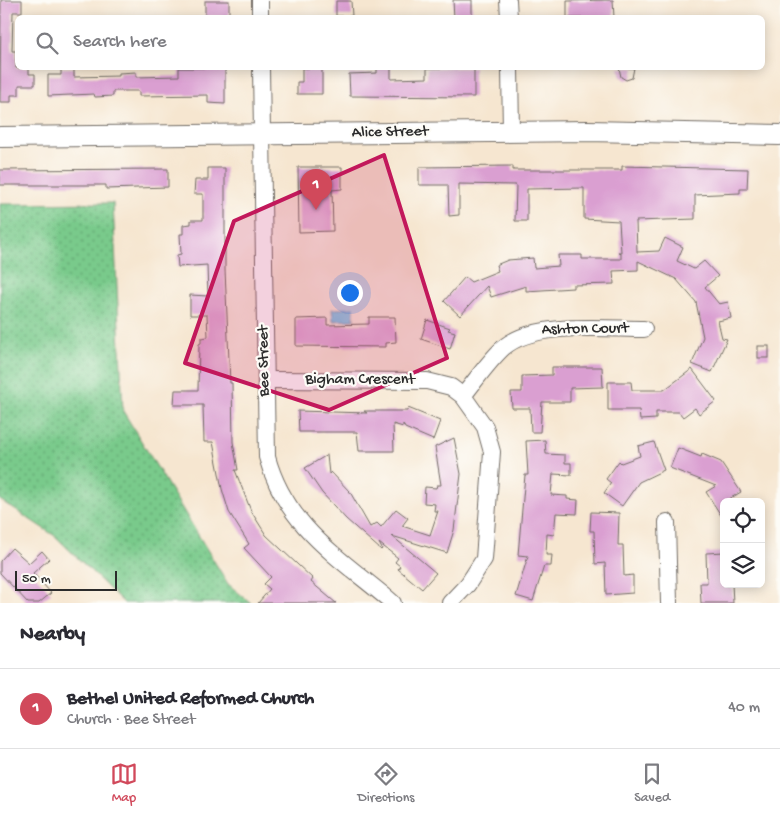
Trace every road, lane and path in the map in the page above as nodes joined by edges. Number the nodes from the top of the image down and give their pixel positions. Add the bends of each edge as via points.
1 (260, 0) edge
2 (508, 0) edge
3 (260, 15) edge
4 (508, 15) edge
5 (261, 70) edge
6 (510, 70) edge
7 (511, 132) junction
8 (262, 135) junction
9 (780, 135) edge
10 (0, 137) edge
11 (644, 329) dead end
12 (266, 380) junction
13 (463, 396) junction
14 (667, 522) dead end
15 (393, 603) edge
16 (450, 603) edge
17 (669, 603) edge

1 - 3 street
2 - 4 street
5 - 8 street, Bee Street
6 - 7 street
7 - 8 street, Alice Street
7 - 9 street, Alice Street
8 - 10 street, Alice Street
8 - 12 street, Bee Street
11 - 13 street, Ashton Court via 538,330 524,335 502,349
12 - 13 street, Bigham Crescent via 412,379 451,387
12 - 15 street, Bee Street via 267,457 283,499 299,522
13 - 16 street, Bigham Crescent via 485,427 493,466 484,559 468,584
14 - 17 street

